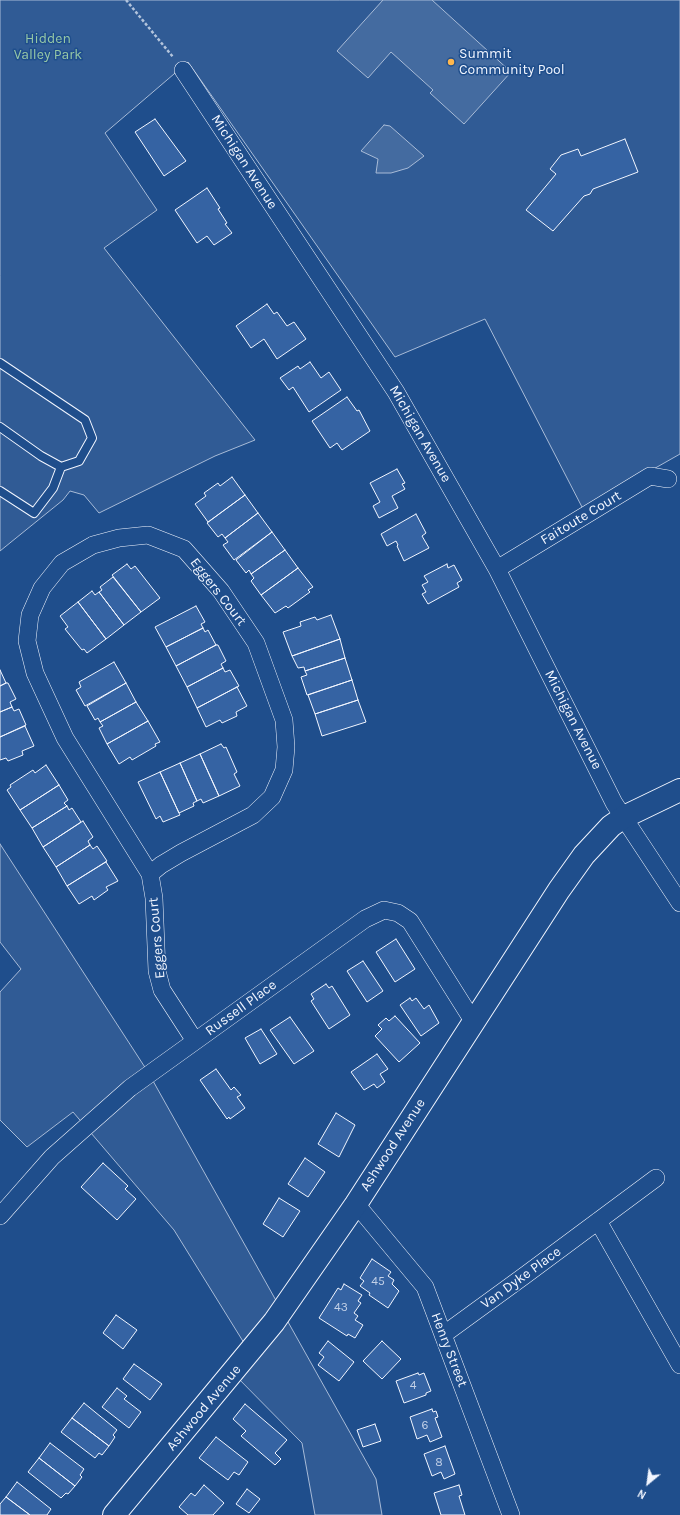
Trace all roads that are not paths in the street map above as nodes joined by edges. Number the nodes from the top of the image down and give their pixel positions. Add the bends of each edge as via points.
1 (183, 70) road end
2 (0, 363) edge
3 (0, 427) edge
4 (61, 467) junction
5 (668, 479) dead end
6 (0, 491) edge
7 (497, 569) junction
8 (680, 790) edge
9 (624, 817) junction
10 (150, 874) junction
11 (680, 903) edge
12 (473, 1021) junction
13 (195, 1041) junction
14 (656, 1178) dead end
15 (356, 1204) junction
16 (0, 1216) edge
17 (598, 1221) junction
18 (443, 1335) junction
19 (680, 1365) edge
20 (114, 1515) edge
21 (510, 1515) edge

1 - 7 street, Michigan Avenue via 396,392
2 - 4 lane via 85,420 92,438 79,461
3 - 4 lane
4 - 6 lane via 53,488 34,513
5 - 7 street, Faitoute Court via 650,476
7 - 9 street, Michigan Avenue via 614,803
8 - 9 street, Ashwood Avenue
9 - 11 street, Michigan Avenue
9 - 12 street, Ashwood Avenue via 611,826 580,861
10 - 10 street, Eggers Court via 65,738 35,673 27,641 30,615 42,588 62,563 92,545 119,538 148,535 184,549 221,591 256,643 284,720 286,747 284,770 272,797 253,815 181,853
10 - 13 street, Eggers Court via 154,898 157,971 162,990
12 - 13 street, Russell Place via 410,921 398,913 384,910 365,919
12 - 15 street, Ashwood Avenue
13 - 16 street, Russell Place via 130,1088 58,1152
14 - 17 street, Van Dyke Place
15 - 18 street, Henry Street via 425,1287
15 - 20 street, Ashwood Avenue via 274,1322
17 - 18 street, Van Dyke Place
17 - 19 street
18 - 21 street, Henry Street

